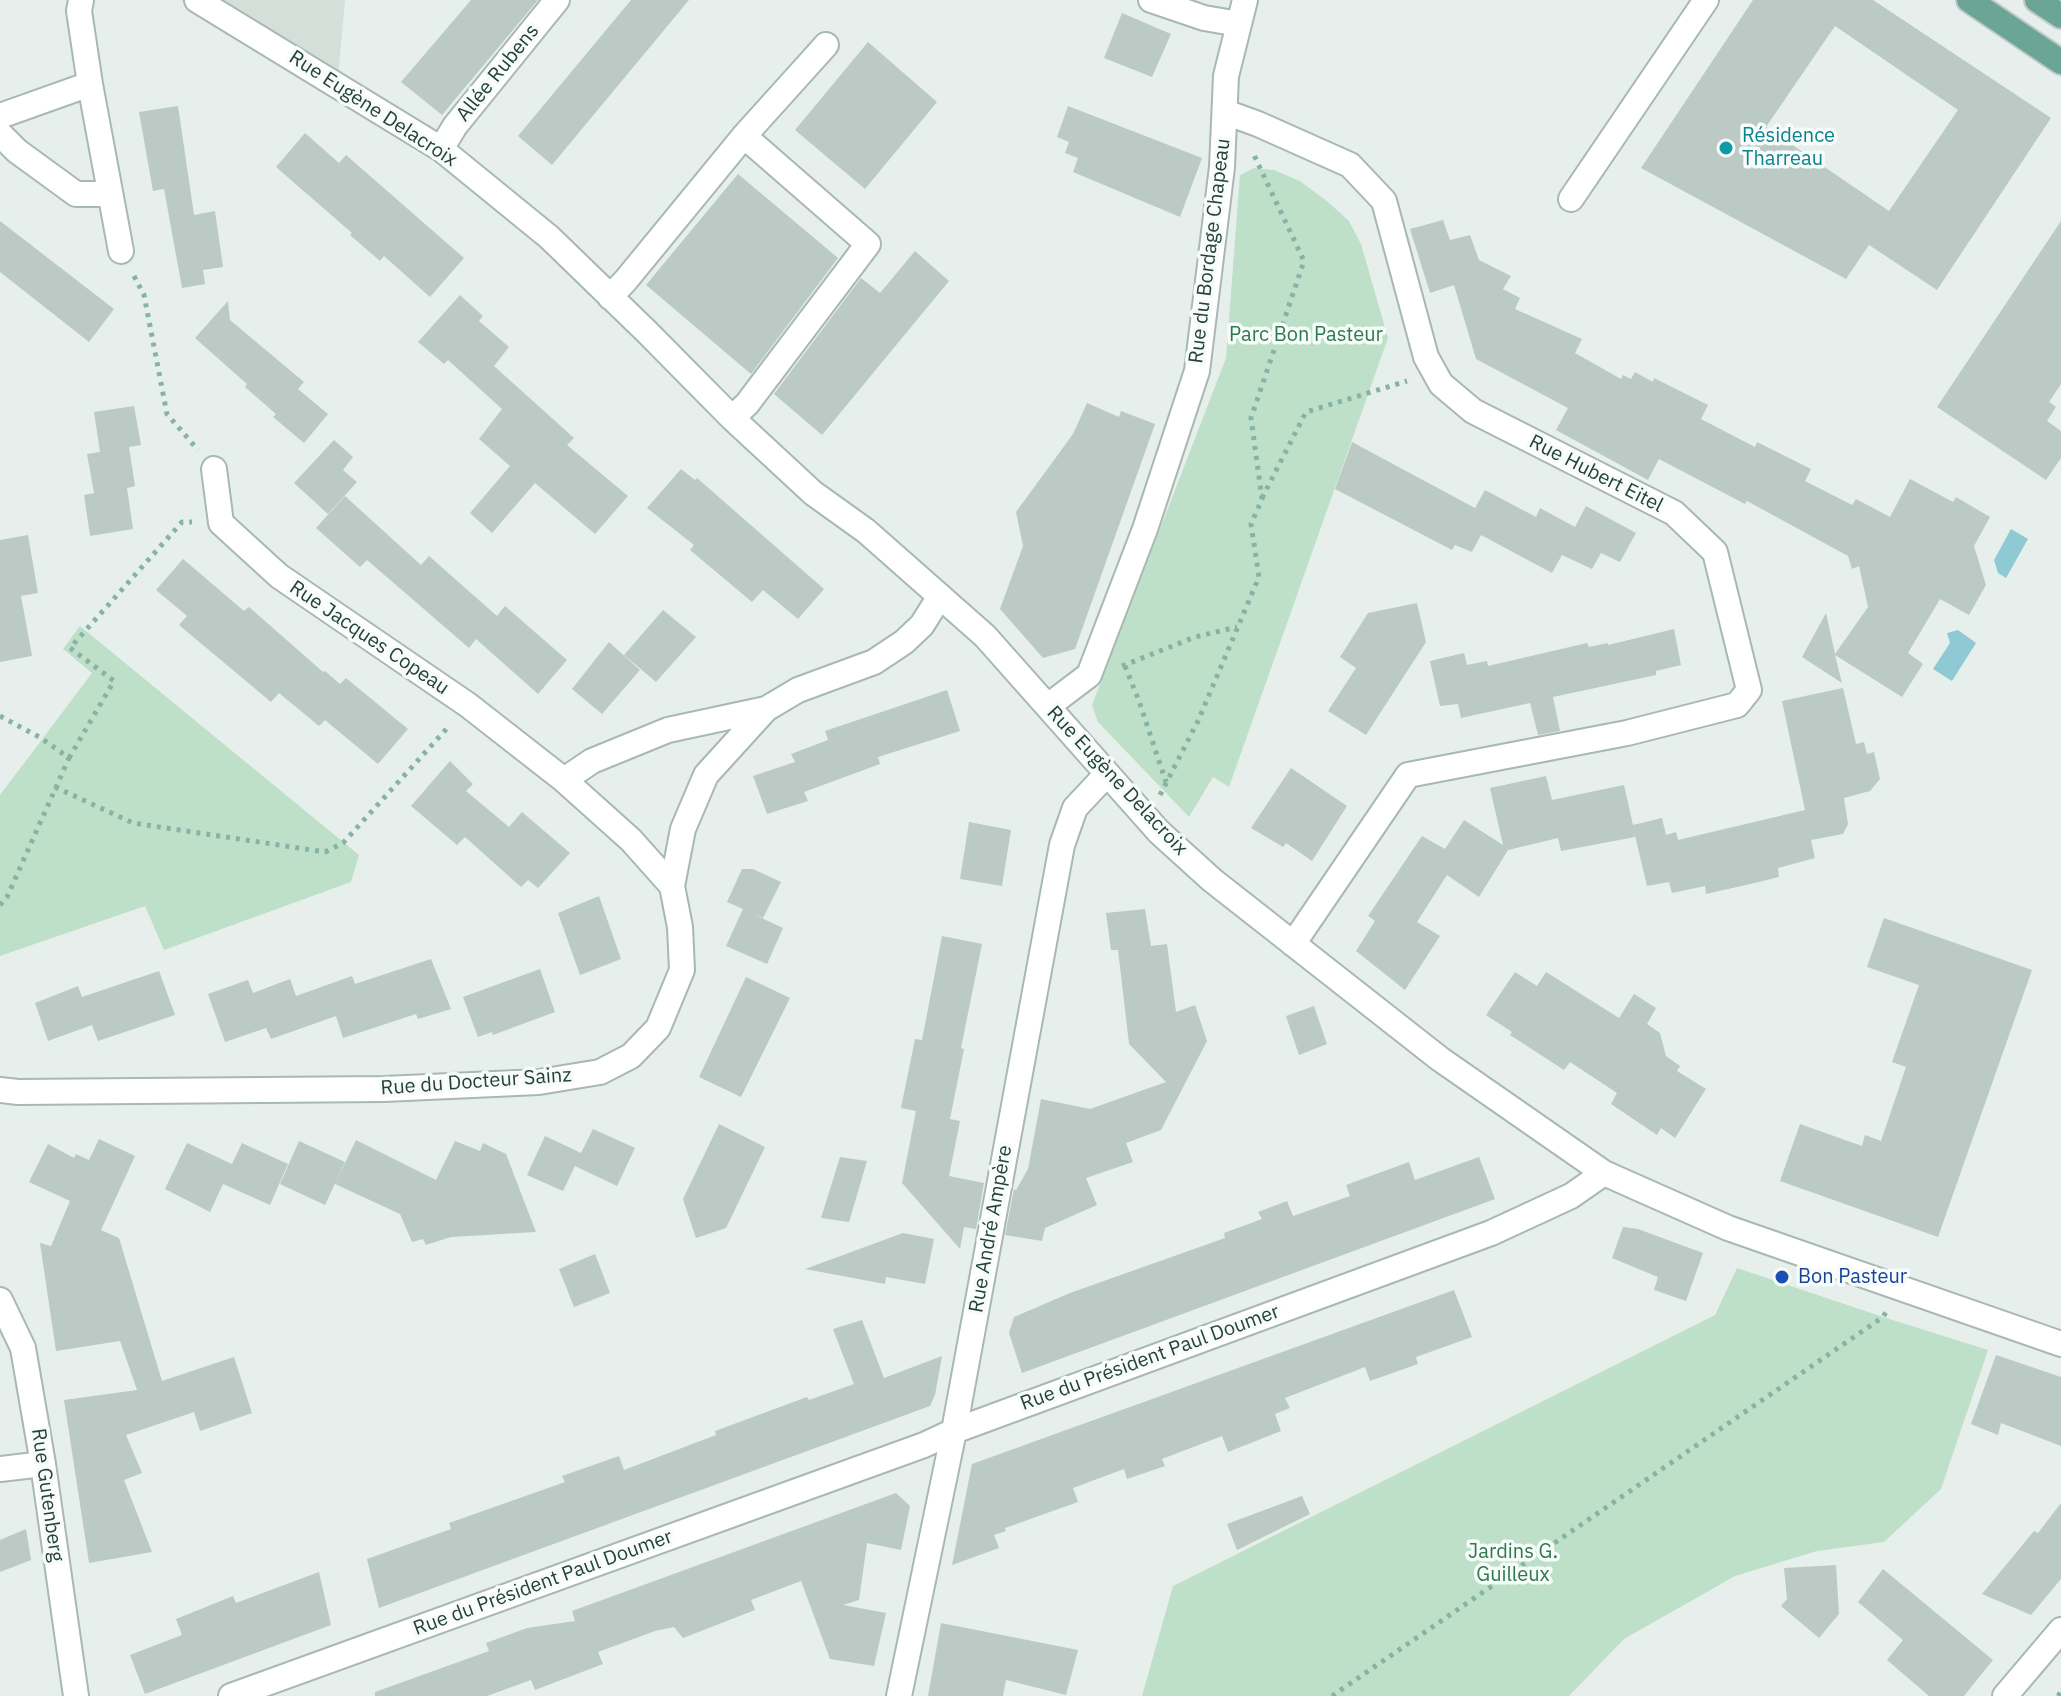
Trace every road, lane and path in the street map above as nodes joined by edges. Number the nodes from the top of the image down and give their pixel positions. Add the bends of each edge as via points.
1 (81, 0) edge
2 (197, 0) edge
3 (557, 0) edge
4 (1151, 0) edge
5 (1706, 0) edge
6 (1969, 0) edge
7 (2037, 0) edge
8 (1242, 12) edge
9 (2061, 16) edge
10 (826, 45) dead end
11 (2061, 62) edge
12 (90, 84) junction
13 (1231, 114) junction
14 (0, 116) edge
15 (0, 134) edge
16 (744, 136) junction
17 (441, 149) junction
18 (110, 194) junction
19 (1571, 199) dead end
20 (121, 251) joint
21 (610, 297) junction
22 (1434, 372) junction
23 (732, 418) junction
24 (214, 469) joint
25 (1262, 499) junction
26 (221, 523) junction
27 (940, 596) junction
28 (1238, 627) junction
29 (1125, 666) junction
30 (1089, 675) junction
31 (1139, 701) junction
32 (1131, 704) dead end
33 (468, 705) junction
34 (1048, 706) junction
35 (766, 709) junction
36 (0, 716) edge
37 (69, 758) junction
38 (1106, 775) junction
39 (564, 780) junction
40 (1166, 783) junction
41 (55, 787) junction
42 (1148, 819) junction
43 (672, 886) junction
44 (0, 905) edge
45 (1293, 944) junction
46 (0, 1090) edge
47 (1604, 1173) junction
48 (1900, 1289) junction
49 (0, 1300) edge
50 (2061, 1344) edge
51 (954, 1431) junction
52 (43, 1464) junction
53 (0, 1469) edge
54 (2061, 1630) edge
55 (76, 1696) edge
56 (231, 1696) edge
57 (899, 1696) edge
58 (1332, 1696) edge
59 (2005, 1696) edge

1 - 12 street
2 - 17 street, Rue Eugène Delacroix
3 - 17 street, Allée Rubens
4 - 8 street via 1204,18
5 - 19 street
6 - 11 main road
7 - 9 main road
8 - 13 street, Rue du Bordage Chapeau via 1226,76
10 - 16 street
12 - 14 street
12 - 18 street
13 - 22 street, Rue Hubert Eitel via 1350,165 1384,201
13 - 25 path via 1304,261 1251,418
13 - 30 street, Rue du Bordage Chapeau via 1197,371
15 - 18 street via 76,194
16 - 21 street
16 - 23 street via 868,244
17 - 21 street, Rue Eugène Delacroix via 549,237
18 - 20 street
20 - 24 path via 144,295 167,414
21 - 23 street, Rue Eugène Delacroix
22 - 25 path via 1306,412
22 - 45 street, Rue Hubert Eitel via 1473,411 1674,513 1715,552 1749,690 1737,705 1641,730 1408,775
23 - 27 street, Rue Eugène Delacroix via 813,493
24 - 26 street
25 - 28 path via 1251,524 1259,577
26 - 33 street, Rue Jacques Copeau via 279,576
26 - 37 path via 182,522 70,648 114,681
27 - 34 street, Rue Eugène Delacroix via 985,636
27 - 35 street, Rue du Docteur Sainz via 922,625 874,662 798,690
28 - 29 path via 1195,637
28 - 40 path
29 - 30 path via 1111,668 1103,686
29 - 31 path
30 - 34 street
31 - 32 path
31 - 40 path
33 - 39 street, Rue Jacques Copeau
33 - 41 path via 343,843 325,852 133,823
34 - 38 street, Rue Eugène Delacroix
35 - 39 street via 668,730 592,761
35 - 43 street, Rue du Docteur Sainz via 706,775 683,829
36 - 37 path
37 - 41 path
38 - 42 street, Rue Eugène Delacroix
38 - 51 street, Rue André Ampère via 1075,808 1062,845
39 - 43 street, Rue Jacques Copeau via 631,840
40 - 42 path
41 - 44 path
42 - 45 street, Rue Eugène Delacroix via 1212,880
43 - 46 street, Rue du Docteur Sainz via 682,970 658,1028 631,1056 600,1072 539,1082 384,1089
45 - 47 street, Rue Eugène Delacroix via 1440,1059
47 - 48 street via 1728,1228
47 - 51 street, Rue du Président Paul Doumer via 1571,1196 1491,1233
48 - 50 street
48 - 58 path via 1883,1317
49 - 52 street, Rue Gutenberg via 23,1348
51 - 56 street, Rue du Président Paul Doumer
51 - 57 street, Rue André Ampère
52 - 53 street
52 - 55 street, Rue Gutenberg
54 - 59 street

